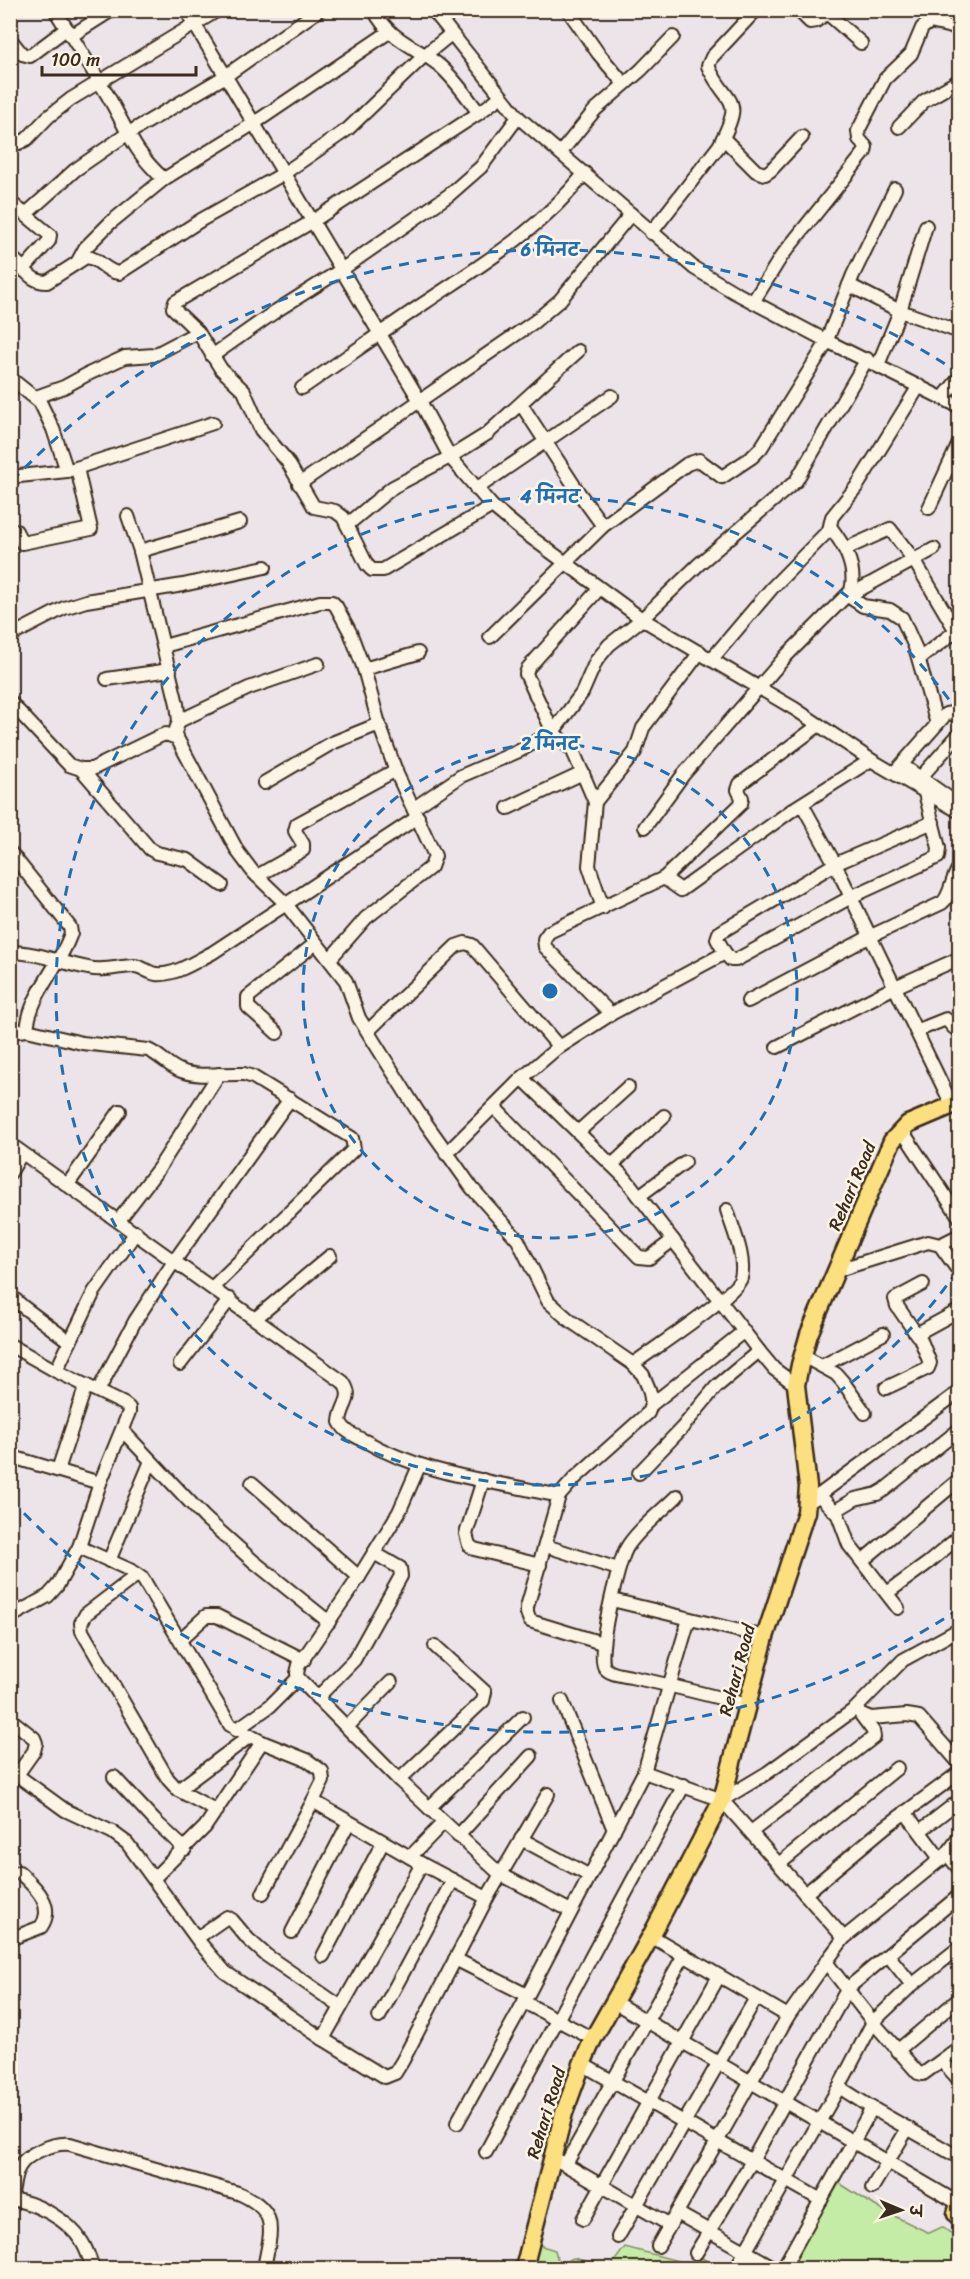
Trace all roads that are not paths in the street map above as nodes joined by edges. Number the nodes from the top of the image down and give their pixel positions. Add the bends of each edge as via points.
1 (55, 10) edge
2 (112, 10) edge
3 (186, 10) edge
4 (218, 10) edge
5 (319, 10) edge
6 (374, 10) edge
7 (433, 10) edge
8 (568, 10) edge
9 (756, 10) edge
10 (798, 10) edge
11 (954, 10) edge
12 (959, 15) edge
13 (195, 26) junction
14 (960, 29) edge
15 (69, 32) junction
16 (389, 32) junction
17 (451, 34) junction
18 (673, 38) dead end
19 (10, 39) edge
20 (861, 43) dead end
21 (425, 55) junction
22 (224, 77) junction
23 (960, 80) edge
24 (100, 82) junction
25 (624, 84) junction
26 (500, 97) junction
27 (479, 112) junction
28 (518, 117) junction
29 (253, 124) junction
30 (899, 127) dead end
31 (127, 134) junction
32 (802, 137) dead end
33 (723, 138) junction
34 (10, 142) edge
35 (561, 152) junction
36 (585, 173) junction
37 (283, 174) junction
38 (165, 179) junction
39 (895, 189) dead end
40 (10, 202) edge
41 (26, 214) junction
42 (632, 214) junction
43 (313, 221) junction
44 (926, 226) dead end
45 (651, 232) junction
46 (10, 257) edge
47 (78, 261) junction
48 (23, 270) junction
49 (341, 270) junction
50 (849, 285) junction
51 (753, 302) junction
52 (900, 311) junction
53 (960, 332) edge
54 (198, 333) junction
55 (379, 335) junction
56 (824, 347) junction
57 (578, 351) dead end
58 (212, 356) junction
59 (867, 365) junction
60 (960, 376) edge
61 (10, 378) edge
62 (919, 386) junction
63 (302, 388) dead end
64 (612, 396) dead end
65 (36, 397) junction
66 (943, 398) junction
67 (420, 401) junction
68 (521, 404) junction
69 (960, 407) edge
70 (213, 423) dead end
71 (546, 441) junction
72 (960, 441) edge
73 (450, 458) junction
74 (72, 470) junction
75 (10, 477) edge
76 (299, 484) junction
77 (476, 489) junction
78 (492, 506) junction
79 (929, 508) dead end
80 (128, 516) dead end
81 (240, 522) dead end
82 (347, 525) junction
83 (603, 526) junction
84 (831, 528) junction
85 (10, 533) edge
86 (845, 549) junction
87 (934, 549) dead end
88 (140, 551) junction
89 (914, 560) junction
90 (567, 563) junction
91 (266, 567) dead end
92 (599, 589) junction
93 (150, 591) junction
94 (848, 596) junction
95 (642, 619) junction
96 (958, 629) edge
97 (10, 636) edge
98 (490, 637) dead end
99 (164, 646) junction
100 (418, 652) dead end
101 (700, 652) junction
102 (919, 659) junction
103 (711, 660) junction
104 (318, 664) dead end
105 (364, 669) junction
106 (170, 670) junction
107 (107, 679) dead end
108 (759, 688) junction
109 (10, 702) edge
110 (958, 714) edge
111 (179, 721) junction
112 (379, 724) junction
113 (937, 724) junction
114 (819, 725) junction
115 (553, 732) junction
116 (960, 733) edge
117 (174, 735) junction
118 (871, 760) junction
119 (81, 769) junction
120 (898, 769) junction
121 (396, 770) junction
122 (583, 773) junction
123 (921, 777) junction
124 (264, 783) dead end
125 (926, 793) junction
126 (595, 802) junction
127 (802, 804) junction
128 (960, 805) edge
129 (508, 808) dead end
130 (960, 812) edge
131 (416, 813) junction
132 (933, 822) junction
133 (645, 827) dead end
134 (10, 852) edge
135 (835, 864) junction
136 (960, 866) edge
137 (257, 876) junction
138 (664, 878) junction
139 (222, 885) dead end
140 (853, 896) junction
141 (285, 903) junction
142 (603, 908) junction
143 (871, 936) junction
144 (316, 943) junction
145 (10, 952) edge
146 (725, 953) junction
147 (960, 958) edge
148 (330, 959) junction
149 (56, 962) junction
150 (895, 987) junction
151 (748, 1001) dead end
152 (611, 1014) junction
153 (27, 1030) junction
154 (960, 1030) edge
155 (368, 1031) junction
156 (916, 1031) junction
157 (10, 1032) edge
158 (277, 1033) dead end
159 (559, 1047) junction
160 (777, 1047) dead end
161 (219, 1074) junction
162 (522, 1078) junction
163 (628, 1087) dead end
164 (290, 1099) junction
165 (956, 1103) edge
166 (494, 1107) junction
167 (120, 1111) dead end
168 (664, 1116) dead end
169 (901, 1129) junction
170 (578, 1132) junction
171 (10, 1144) edge
172 (22, 1153) junction
173 (446, 1154) junction
174 (685, 1162) dead end
175 (612, 1165) junction
176 (10, 1173) edge
177 (68, 1184) junction
178 (639, 1196) junction
179 (727, 1210) dead end
180 (960, 1218) edge
181 (119, 1220) junction
182 (136, 1232) junction
183 (960, 1234) edge
184 (673, 1240) junction
185 (940, 1245) junction
186 (330, 1256) dead end
187 (175, 1260) junction
188 (838, 1269) junction
189 (960, 1272) edge
190 (923, 1284) dead end
191 (213, 1287) junction
192 (10, 1295) edge
193 (230, 1299) junction
194 (719, 1301) junction
195 (960, 1310) edge
196 (256, 1318) junction
197 (743, 1332) junction
198 (883, 1334) dead end
199 (917, 1335) junction
200 (70, 1341) junction
201 (10, 1346) edge
202 (759, 1351) junction
203 (803, 1356) junction
204 (180, 1364) dead end
205 (633, 1364) junction
206 (822, 1366) junction
207 (56, 1371) junction
208 (86, 1385) junction
209 (796, 1385) junction
210 (886, 1389) dead end
211 (960, 1390) edge
212 (98, 1391) junction
213 (651, 1405) junction
214 (865, 1413) dead end
215 (960, 1428) edge
216 (122, 1430) junction
217 (19, 1459) dead end
218 (151, 1461) junction
219 (420, 1466) junction
220 (58, 1470) junction
221 (639, 1473) dead end
222 (960, 1479) edge
223 (483, 1480) junction
224 (100, 1483) junction
225 (252, 1483) dead end
226 (559, 1496) junction
227 (677, 1496) dead end
228 (813, 1499) junction
229 (835, 1511) junction
230 (960, 1536) edge
231 (546, 1546) junction
232 (79, 1547) junction
233 (374, 1553) junction
234 (109, 1561) junction
235 (862, 1562) junction
236 (540, 1565) junction
237 (618, 1569) junction
238 (137, 1575) junction
239 (359, 1577) junction
240 (887, 1593) junction
241 (612, 1600) junction
242 (898, 1608) dead end
243 (10, 1617) edge
244 (689, 1619) junction
245 (329, 1622) junction
246 (960, 1629) edge
247 (765, 1637) junction
248 (180, 1640) junction
249 (602, 1643) junction
250 (435, 1646) dead end
251 (304, 1660) junction
252 (298, 1678) junction
253 (391, 1682) dead end
254 (670, 1684) junction
255 (317, 1698) junction
256 (562, 1701) dead end
257 (747, 1705) junction
258 (858, 1712) junction
259 (523, 1717) dead end
260 (10, 1719) edge
261 (347, 1727) junction
262 (236, 1730) junction
263 (256, 1739) junction
264 (531, 1756) dead end
265 (958, 1758) edge
266 (897, 1768) dead end
267 (14, 1772) edge
268 (644, 1772) junction
269 (960, 1772) edge
270 (114, 1777) dead end
271 (399, 1780) junction
272 (684, 1785) junction
273 (178, 1790) junction
274 (548, 1794) dead end
275 (722, 1800) junction
276 (960, 1800) edge
277 (313, 1801) junction
278 (429, 1808) junction
279 (217, 1811) junction
280 (905, 1812) junction
281 (349, 1822) junction
282 (444, 1822) junction
283 (614, 1830) junction
284 (920, 1831) junction
285 (751, 1832) junction
286 (458, 1836) junction
287 (960, 1836) edge
288 (521, 1839) junction
289 (383, 1842) junction
290 (185, 1849) junction
291 (410, 1857) junction
292 (944, 1857) junction
293 (422, 1864) junction
294 (779, 1864) junction
295 (960, 1870) edge
296 (19, 1872) dead end
297 (500, 1874) junction
298 (590, 1876) junction
299 (154, 1878) junction
300 (453, 1880) junction
301 (263, 1893) dead end
302 (805, 1894) junction
303 (960, 1895) edge
304 (487, 1898) junction
305 (571, 1911) junction
306 (292, 1932) dead end
307 (651, 1936) junction
308 (197, 1938) junction
309 (844, 1938) junction
310 (10, 1939) edge
311 (960, 1947) edge
312 (684, 1955) junction
313 (888, 1955) junction
314 (323, 1956) dead end
315 (455, 1959) junction
316 (826, 1962) junction
317 (718, 1976) junction
318 (912, 1985) junction
319 (848, 1988) junction
320 (756, 1998) junction
321 (960, 1998) edge
322 (525, 1999) junction
323 (614, 2002) junction
324 (341, 2007) junction
325 (788, 2016) junction
326 (379, 2017) dead end
327 (557, 2020) junction
328 (647, 2021) junction
329 (873, 2022) junction
330 (323, 2039) junction
331 (593, 2039) junction
332 (682, 2042) junction
333 (960, 2047) edge
334 (897, 2051) junction
335 (942, 2061) junction
336 (718, 2063) junction
337 (582, 2064) junction
338 (960, 2081) edge
339 (613, 2082) junction
340 (751, 2082) junction
341 (839, 2087) junction
342 (648, 2102) junction
343 (784, 2102) junction
344 (872, 2108) junction
345 (683, 2121) junction
346 (819, 2122) junction
347 (458, 2123) dead end
348 (908, 2128) junction
349 (717, 2141) junction
350 (853, 2142) junction
351 (486, 2152) dead end
352 (960, 2158) edge
353 (560, 2161) junction
354 (752, 2161) junction
355 (888, 2162) junction
356 (785, 2180) junction
357 (602, 2184) junction
358 (872, 2187) dead end
359 (11, 2199) edge
360 (821, 2200) junction
361 (636, 2205) junction
362 (959, 2207) edge
363 (677, 2212) junction
364 (583, 2219) dead end
365 (670, 2225) junction
366 (710, 2231) junction
367 (618, 2237) dead end
368 (658, 2246) dead end
369 (745, 2252) junction
370 (696, 2253) dead end
371 (93, 2268) edge
372 (264, 2268) edge
373 (524, 2268) edge
374 (736, 2268) edge
375 (775, 2268) edge
376 (783, 2268) edge

1 - 15 street
2 - 15 street
3 - 13 street
4 - 13 street
5 - 22 street
6 - 16 street
7 - 17 street
8 - 25 street
9 - 33 street via 708,66 733,106
10 - 20 street via 810,22 827,13
11 - 12 main road
13 - 22 street
13 - 24 street
14 - 51 street via 930,22 924,25 911,54 882,84 858,131 859,139 867,147 865,152 781,257
15 - 19 street via 30,56 22,54
15 - 24 street
16 - 21 street
16 - 29 street
17 - 21 street
17 - 26 street
18 - 25 street
21 - 27 street via 448,74
21 - 37 street via 364,116
22 - 29 street
22 - 31 street
23 - 30 street via 924,101
24 - 31 street
24 - 34 street via 61,107 27,139
25 - 35 street via 595,110
26 - 27 street
26 - 28 street
27 - 43 street
28 - 35 street
28 - 49 street via 481,167 449,195
29 - 37 street
29 - 38 street
31 - 38 street via 144,159
31 - 41 street via 75,170
32 - 33 street via 765,174 756,171
33 - 45 street
35 - 36 street
36 - 42 street
36 - 55 street via 563,201 502,252
37 - 43 street
37 - 47 street via 119,273 109,271 91,257
38 - 47 street via 110,223 85,248
39 - 50 street
40 - 41 street
41 - 48 street via 51,237
42 - 45 street
42 - 67 street via 548,311
43 - 49 street
43 - 54 street via 176,302 174,311
44 - 52 street
45 - 51 street via 694,268
46 - 48 street
47 - 48 street via 46,282 37,281
49 - 55 street
49 - 58 street
50 - 52 street
50 - 56 street
51 - 56 street
52 - 53 street
52 - 59 street
54 - 58 street
54 - 65 street via 154,355 125,357
55 - 63 street
55 - 67 street
56 - 59 street
56 - 83 street via 759,450 722,477 699,460 693,461
57 - 68 street
58 - 76 street via 244,391 261,430 288,461
59 - 62 street
59 - 95 street via 793,484 729,537
60 - 66 street
61 - 65 street
62 - 66 street
62 - 84 street via 832,517
64 - 71 street
65 - 74 street
66 - 69 street
67 - 73 street
67 - 76 street
68 - 71 street
68 - 73 street via 487,434
70 - 74 street
71 - 77 street
71 - 83 street
72 - 79 street
73 - 77 street
73 - 82 street via 393,488
74 - 75 street
74 - 85 street via 91,529 22,543 16,531
76 - 82 street via 314,507 335,511
77 - 78 street
78 - 82 street via 377,572 367,565
78 - 90 street
80 - 88 street
81 - 88 street
83 - 90 street
84 - 86 street
84 - 103 street via 772,588
86 - 89 street via 890,529
86 - 94 street via 853,575
87 - 89 street
88 - 93 street
89 - 94 street
89 - 96 street
90 - 92 street
90 - 98 street
91 - 93 street
92 - 95 street
92 - 115 street via 528,668 527,678
93 - 97 street via 64,608
93 - 99 street
94 - 102 street via 863,606 890,610 902,618
94 - 108 street
95 - 101 street
95 - 115 street via 609,645 596,661 582,693
96 - 102 street
99 - 105 street via 327,602 336,606
99 - 106 street
100 - 105 street
101 - 103 street
101 - 126 street via 643,728 636,752
102 - 113 street
103 - 108 street
104 - 111 street via 249,688
105 - 112 street
106 - 107 street
106 - 111 street
108 - 114 street
108 - 133 street via 683,775
109 - 119 street via 69,765
110 - 113 street via 948,712
111 - 117 street
112 - 121 street
112 - 124 street via 332,743
113 - 120 street
114 - 118 street
114 - 138 street via 741,784 741,804
115 - 122 street via 573,751
115 - 131 street via 460,776 440,788
116 - 123 street
117 - 119 street via 160,736 92,769
117 - 137 street via 238,852
118 - 120 street
118 - 127 street
119 - 139 street via 150,849 188,860
120 - 123 street
120 - 125 street
121 - 131 street
121 - 137 street via 297,824 295,831 303,850
122 - 126 street
122 - 129 street
123 - 128 street
125 - 130 street
125 - 132 street
126 - 142 street via 589,866
127 - 135 street
127 - 138 street via 681,890
131 - 141 street
131 - 148 street via 434,850 431,867 366,918
132 - 135 street
132 - 140 street via 938,857
134 - 149 street via 70,927 71,933
135 - 140 street
135 - 146 street via 719,933 717,939
136 - 143 street via 945,901
137 - 141 street
138 - 142 street
140 - 143 street
140 - 146 street via 736,960
141 - 144 street
141 - 149 street via 212,953 164,974 149,973 137,966 101,970
142 - 152 street via 549,932 544,943
143 - 150 street
143 - 151 street
144 - 148 street
144 - 158 street via 248,997 248,1007
145 - 149 street via 30,952
146 - 152 street
147 - 150 street
148 - 155 street via 346,981 359,1018
149 - 153 street via 30,1011
150 - 156 street
150 - 160 street
152 - 159 street
153 - 157 street
153 - 161 street via 82,1043 148,1050 178,1070
154 - 156 street via 946,1019
155 - 159 street via 456,946 465,943 472,945
155 - 173 street
156 - 165 street
159 - 162 street
161 - 164 street via 253,1077
161 - 181 street via 159,1168
162 - 166 street
162 - 170 street
163 - 170 street
164 - 187 street
164 - 191 street via 346,1132 352,1137 354,1149
165 - 169 main road
166 - 173 street
166 - 184 street via 639,1257 649,1258
167 - 177 street
168 - 175 street
169 - 180 street
169 - 188 main road, Rehari Road
170 - 175 street
171 - 172 street
172 - 176 street
172 - 177 street
173 - 205 street via 518,1240 548,1301
174 - 178 street
175 - 178 street
177 - 181 street
178 - 184 street
179 - 194 street via 742,1276 739,1284
181 - 182 street
182 - 187 street
182 - 200 street via 101,1280
183 - 185 street
184 - 194 street
185 - 188 street via 928,1242
185 - 189 street
186 - 196 street
187 - 191 street
187 - 212 street via 135,1321
188 - 203 main road, Rehari Road
190 - 199 street via 895,1299
191 - 193 street
192 - 200 street
193 - 196 street
193 - 204 street
194 - 197 street
194 - 205 street
195 - 199 street
196 - 219 street via 343,1382 349,1396 340,1422 347,1431
197 - 202 street
197 - 213 street
198 - 206 street
199 - 210 street via 930,1366
200 - 207 street
201 - 207 street
202 - 209 street via 774,1369
202 - 221 street via 716,1387
203 - 206 street
203 - 209 main road, Rehari Road
205 - 213 street via 643,1375
206 - 214 street via 843,1382
207 - 208 street
208 - 212 street
208 - 220 street
209 - 228 main road, Rehari Road via 808,1487
211 - 228 street
212 - 216 street via 129,1408
213 - 226 street via 643,1419
215 - 229 street via 880,1493 855,1498
216 - 218 street
216 - 224 street
217 - 220 street
218 - 234 street
218 - 245 street via 229,1540
219 - 223 street
219 - 233 street via 407,1498
220 - 224 street
222 - 235 street
223 - 226 street
223 - 236 street via 466,1534 469,1545
224 - 232 street
225 - 239 street
226 - 231 street
227 - 237 street via 631,1542
228 - 229 street
228 - 247 main road, Rehari Road
229 - 235 street via 846,1540
230 - 240 street
231 - 236 street
231 - 237 street
232 - 234 street
232 - 243 street via 54,1590
233 - 239 street
233 - 255 street via 398,1567 401,1576 354,1660
234 - 238 street
235 - 240 street
236 - 249 street via 527,1607 530,1621
237 - 241 street
238 - 248 street via 148,1586
238 - 273 street via 86,1614 82,1631 158,1766
239 - 245 street
240 - 242 street
241 - 244 street
241 - 249 street
244 - 247 street
244 - 254 street
245 - 251 street
246 - 258 street via 903,1660
247 - 257 main road, Rehari Road
248 - 251 street via 206,1616 217,1616
248 - 262 street via 225,1719
249 - 254 street via 604,1668
250 - 271 street via 485,1696
251 - 252 street
252 - 255 street
252 - 262 street via 270,1706
253 - 261 street
254 - 257 street
254 - 268 street
255 - 261 street
256 - 283 street
257 - 275 main road, Rehari Road
258 - 265 street via 871,1718 919,1717
258 - 275 street
258 - 285 street via 874,1737
259 - 278 street
260 - 267 street via 36,1743 34,1751
261 - 271 street
262 - 263 street
263 - 273 street
263 - 277 street via 319,1767 322,1781
263 - 279 street
264 - 286 street
266 - 294 street
267 - 299 street via 65,1810 119,1837 135,1851
268 - 272 street
268 - 283 street
269 - 280 street
270 - 290 street
271 - 278 street
272 - 275 street
272 - 327 street
273 - 279 street
274 - 288 street
275 - 285 street
275 - 307 main road, Rehari Road
276 - 284 street
277 - 281 street
277 - 301 street
278 - 282 street
279 - 290 street
280 - 284 street
280 - 302 street
281 - 289 street
281 - 306 street
282 - 286 street
282 - 291 street
283 - 298 street
284 - 292 street
285 - 294 street
286 - 297 street
287 - 292 street
288 - 297 street
288 - 298 street
289 - 291 street
289 - 314 street
290 - 299 street
291 - 293 street
292 - 295 street
292 - 309 street
293 - 300 street
293 - 324 street
294 - 302 street
296 - 310 street via 42,1897 47,1915 41,1928
297 - 304 street
297 - 305 street
298 - 305 street
299 - 308 street
300 - 304 street
300 - 326 street
302 - 309 street
303 - 313 street
304 - 315 street
305 - 322 street
307 - 312 street
307 - 323 main road, Rehari Road
308 - 324 street via 227,1917 266,1955
308 - 330 street via 225,1972
309 - 316 street
311 - 318 street
312 - 317 street
312 - 328 street
313 - 318 street
313 - 319 street
315 - 322 street
315 - 330 street via 403,2060 390,2076
316 - 319 street
316 - 325 street
317 - 320 street
317 - 332 street
318 - 329 street
319 - 329 street
319 - 343 street
320 - 325 street
320 - 336 street
321 - 334 street
322 - 327 street
322 - 347 street
323 - 328 street
323 - 331 main road, Rehari Road
324 - 330 street
325 - 340 street
327 - 331 street
327 - 351 street
328 - 332 street
328 - 339 street
329 - 334 street
329 - 341 street
331 - 337 main road, Rehari Road
332 - 336 street
332 - 342 street
333 - 335 street
334 - 335 street via 918,2073 923,2074
335 - 338 street
336 - 340 street
336 - 345 street
337 - 339 street
337 - 353 main road, Rehari Road via 572,2089
339 - 342 street
339 - 353 street
340 - 343 street
340 - 349 street
341 - 344 street
341 - 346 street
342 - 345 street
342 - 357 street
343 - 346 street
343 - 354 street
344 - 348 street
344 - 350 street
345 - 349 street
345 - 361 street
346 - 350 street
346 - 356 street
348 - 352 street
348 - 355 street
349 - 354 street
349 - 363 street
350 - 355 street
350 - 360 street
353 - 357 street
353 - 373 main road, Rehari Road
354 - 356 street
354 - 366 street
355 - 358 street
355 - 362 street
356 - 360 street
356 - 369 street
357 - 361 street
357 - 364 street
359 - 371 street via 31,2204 67,2226 82,2242
359 - 372 street via 23,2161 57,2143 70,2144 238,2193 257,2203 271,2221
360 - 376 street
361 - 365 street
361 - 367 street
363 - 365 street
363 - 366 street
365 - 368 street
366 - 369 street
366 - 370 street
369 - 374 street
369 - 375 street

